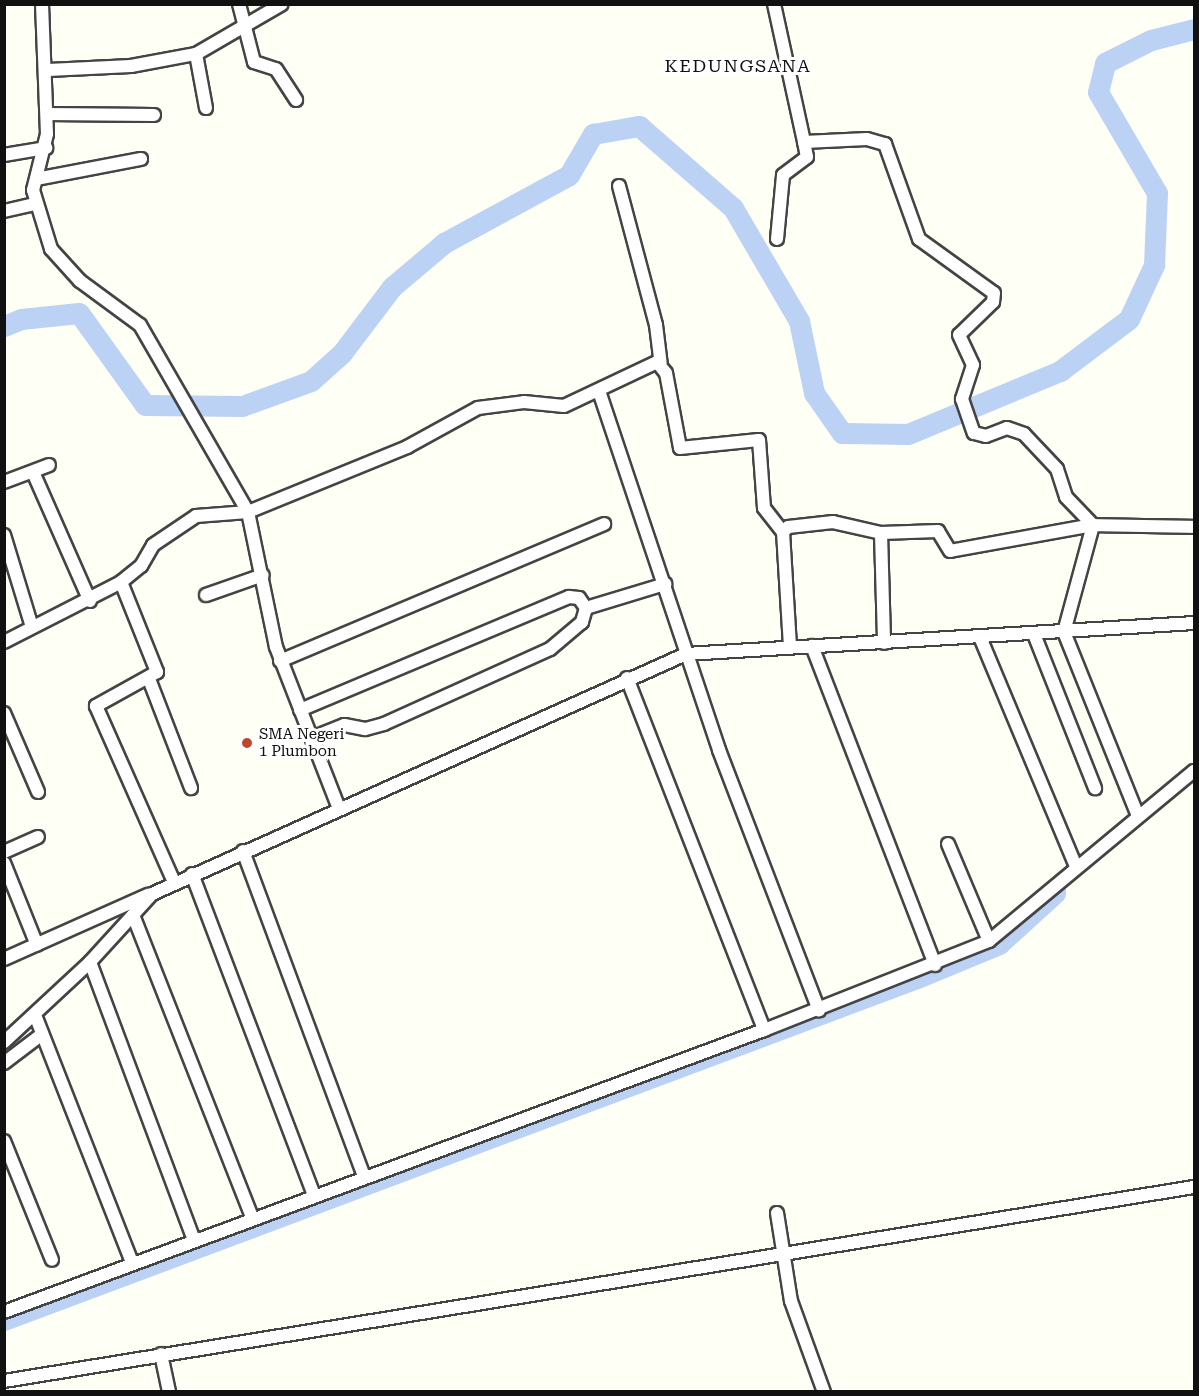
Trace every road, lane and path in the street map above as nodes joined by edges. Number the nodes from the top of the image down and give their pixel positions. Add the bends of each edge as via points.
1 (42, 4) edge
2 (239, 4) edge
3 (282, 4) edge
4 (774, 4) edge
5 (246, 26) junction
6 (196, 54) junction
7 (48, 70) junction
8 (296, 100) dead end
9 (206, 108) dead end
10 (46, 114) junction
11 (154, 115) dead end
12 (804, 142) junction
13 (46, 148) junction
14 (4, 155) edge
15 (141, 159) dead end
16 (36, 179) junction
17 (619, 186) dead end
18 (35, 204) junction
19 (4, 212) edge
20 (777, 240) dead end
21 (661, 363) junction
22 (599, 392) junction
23 (49, 465) dead end
24 (33, 472) junction
25 (4, 483) edge
26 (249, 512) junction
27 (604, 524) dead end
28 (1093, 525) junction
29 (1194, 527) edge
30 (783, 532) junction
31 (881, 533) junction
32 (4, 536) edge
33 (263, 575) junction
34 (121, 582) junction
35 (665, 584) junction
36 (206, 595) dead end
37 (90, 601) junction
38 (585, 608) junction
39 (1194, 623) edge
40 (32, 627) junction
41 (1064, 632) junction
42 (1034, 634) junction
43 (980, 637) junction
44 (4, 642) edge
45 (884, 643) junction
46 (790, 646) junction
47 (812, 646) junction
48 (686, 654) junction
49 (280, 661) junction
50 (627, 678) junction
51 (148, 679) junction
52 (300, 710) junction
53 (4, 713) edge
54 (312, 738) junction
55 (1194, 771) edge
56 (190, 788) dead end
57 (1095, 789) dead end
58 (38, 792) dead end
59 (339, 809) junction
60 (1138, 816) junction
61 (38, 837) dead end
62 (948, 844) dead end
63 (243, 850) junction
64 (4, 852) edge
65 (4, 863) edge
66 (1076, 867) junction
67 (192, 874) junction
68 (174, 882) junction
69 (152, 894) junction
70 (133, 915) junction
71 (990, 941) junction
72 (37, 945) junction
73 (4, 959) edge
74 (90, 962) junction
75 (934, 965) junction
76 (819, 1010) junction
77 (35, 1015) junction
78 (764, 1030) junction
79 (42, 1034) junction
80 (4, 1042) edge
81 (4, 1063) edge
82 (4, 1141) edge
83 (364, 1176) junction
84 (1194, 1186) edge
85 (314, 1196) junction
86 (777, 1212) dead end
87 (252, 1217) junction
88 (193, 1238) junction
89 (784, 1254) junction
90 (52, 1260) dead end
91 (132, 1263) junction
92 (5, 1309) edge
93 (161, 1354) junction
94 (4, 1381) edge
95 (169, 1392) edge
96 (824, 1392) edge

1 - 7 street
2 - 5 street
3 - 5 street
4 - 12 street
5 - 6 street
5 - 8 street via 254,62 276,69
6 - 7 street via 131,66
6 - 9 street
7 - 10 street
10 - 11 street
10 - 13 street
12 - 20 street via 807,157 783,176
12 - 28 street via 867,139 885,144 894,156 919,238 994,293 993,302 959,333 973,365 963,402 972,429 980,436 1007,428 1024,434 1057,469 1066,497
13 - 14 street
13 - 16 street
15 - 16 street
16 - 18 street
17 - 21 street via 656,325
18 - 19 street
18 - 26 street via 56,257 80,281 132,316
21 - 22 street
21 - 30 street via 680,448 759,440 764,508
22 - 26 street via 564,406 524,402 478,408 407,447
22 - 35 street
23 - 24 street
24 - 25 street
24 - 37 street
26 - 33 street
26 - 34 street via 196,516 153,545 141,566
27 - 49 street
28 - 29 street
28 - 31 street via 950,551 938,531
28 - 41 street
30 - 31 street via 788,527 833,522
30 - 46 street
31 - 45 street
32 - 40 street
33 - 36 street
33 - 49 street
34 - 37 street
34 - 51 street via 157,671
35 - 38 street
35 - 48 street
37 - 40 street
38 - 52 street via 572,596
38 - 54 street via 584,619 550,649 384,724 365,729 344,725
39 - 41 street
40 - 44 street
41 - 42 street
41 - 60 street
42 - 43 street
42 - 57 street
43 - 45 street
43 - 66 street
45 - 47 street
46 - 47 street
46 - 48 street
47 - 75 street
48 - 50 street
48 - 76 street
49 - 52 street
50 - 59 street
50 - 78 street
51 - 56 street
51 - 68 street via 96,706
52 - 54 street
53 - 58 street
54 - 59 street
55 - 60 street
59 - 63 street
60 - 66 street
61 - 64 street
62 - 71 street
63 - 67 street
63 - 83 street
65 - 72 street
66 - 71 street
67 - 68 street
67 - 85 street
68 - 69 street
69 - 70 street
69 - 72 street
70 - 74 street
70 - 87 street
71 - 75 street
72 - 73 street
74 - 77 street
74 - 88 street
75 - 76 street
76 - 78 street
77 - 79 street
77 - 80 street
78 - 83 street
79 - 81 street
79 - 91 street
82 - 90 street
83 - 85 street
84 - 89 street
85 - 87 street
86 - 89 street
87 - 88 street
88 - 91 street
89 - 93 street
89 - 96 street via 791,1301
91 - 92 street
93 - 94 street
93 - 95 street

